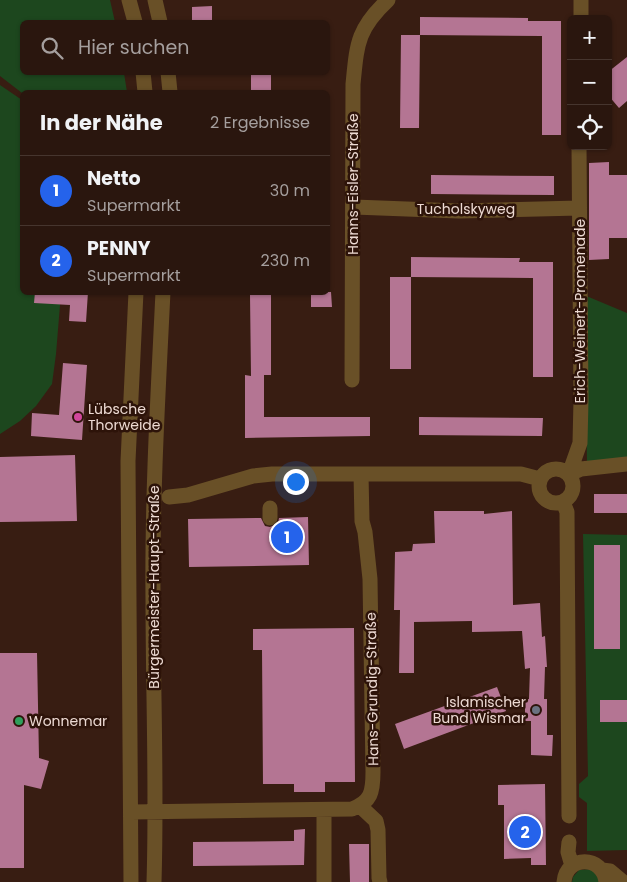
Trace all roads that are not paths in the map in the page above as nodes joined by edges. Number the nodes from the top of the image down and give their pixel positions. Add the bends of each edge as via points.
1 (129, 0) edge
2 (155, 0) edge
3 (388, 0) edge
4 (581, 0) edge
5 (581, 15) edge
6 (134, 20) edge
7 (160, 20) edge
8 (143, 75) edge
9 (168, 75) edge
10 (145, 90) edge
11 (170, 90) edge
12 (579, 150) edge
13 (354, 207) junction
14 (580, 208) junction
15 (136, 295) edge
16 (163, 295) edge
17 (352, 380) dead end
18 (627, 464) edge
19 (360, 474) junction
20 (569, 474) junction
21 (536, 487) junction
22 (168, 496) dead end
23 (563, 502) junction
24 (360, 806) junction
25 (324, 811) junction
26 (131, 812) junction
27 (156, 812) junction
28 (569, 816) dead end
29 (569, 842) dead end
30 (572, 866) junction
31 (604, 876) edge
32 (132, 882) edge
33 (154, 882) edge
34 (324, 882) edge
35 (380, 882) edge
36 (564, 882) edge
37 (623, 882) edge

1 - 6 street
2 - 7 street
3 - 13 street, Hanns-Eisler-Straße via 364,25 357,43 353,84
4 - 5 street
8 - 10 street
9 - 11 street
12 - 14 street, Erich-Weinert-Promenade
13 - 14 street, Tucholskyweg via 458,211
13 - 17 street, Hanns-Eisler-Straße
14 - 20 street, Erich-Weinert-Promenade via 580,443
15 - 26 street, Bürgermeister-Haupt-Straße via 128,461
16 - 27 street, Bürgermeister-Haupt-Straße via 152,597
18 - 20 street via 581,469
19 - 21 street via 521,474
19 - 22 street via 253,476 193,494
19 - 24 street, Hans-Grundig-Straße via 362,522 370,579 373,779 370,797
20 - 21 street via 560,469 550,469 542,475
20 - 23 street via 573,490
21 - 23 street via 547,501
23 - 28 street via 567,512
24 - 25 street
24 - 35 street via 376,821
25 - 27 street
25 - 34 street
26 - 27 street
26 - 32 street, Bürgermeister-Haupt-Straße
27 - 33 street, Bürgermeister-Haupt-Straße
29 - 30 street
30 - 31 street via 584,861 597,865
30 - 36 street
31 - 37 street via 610,871

